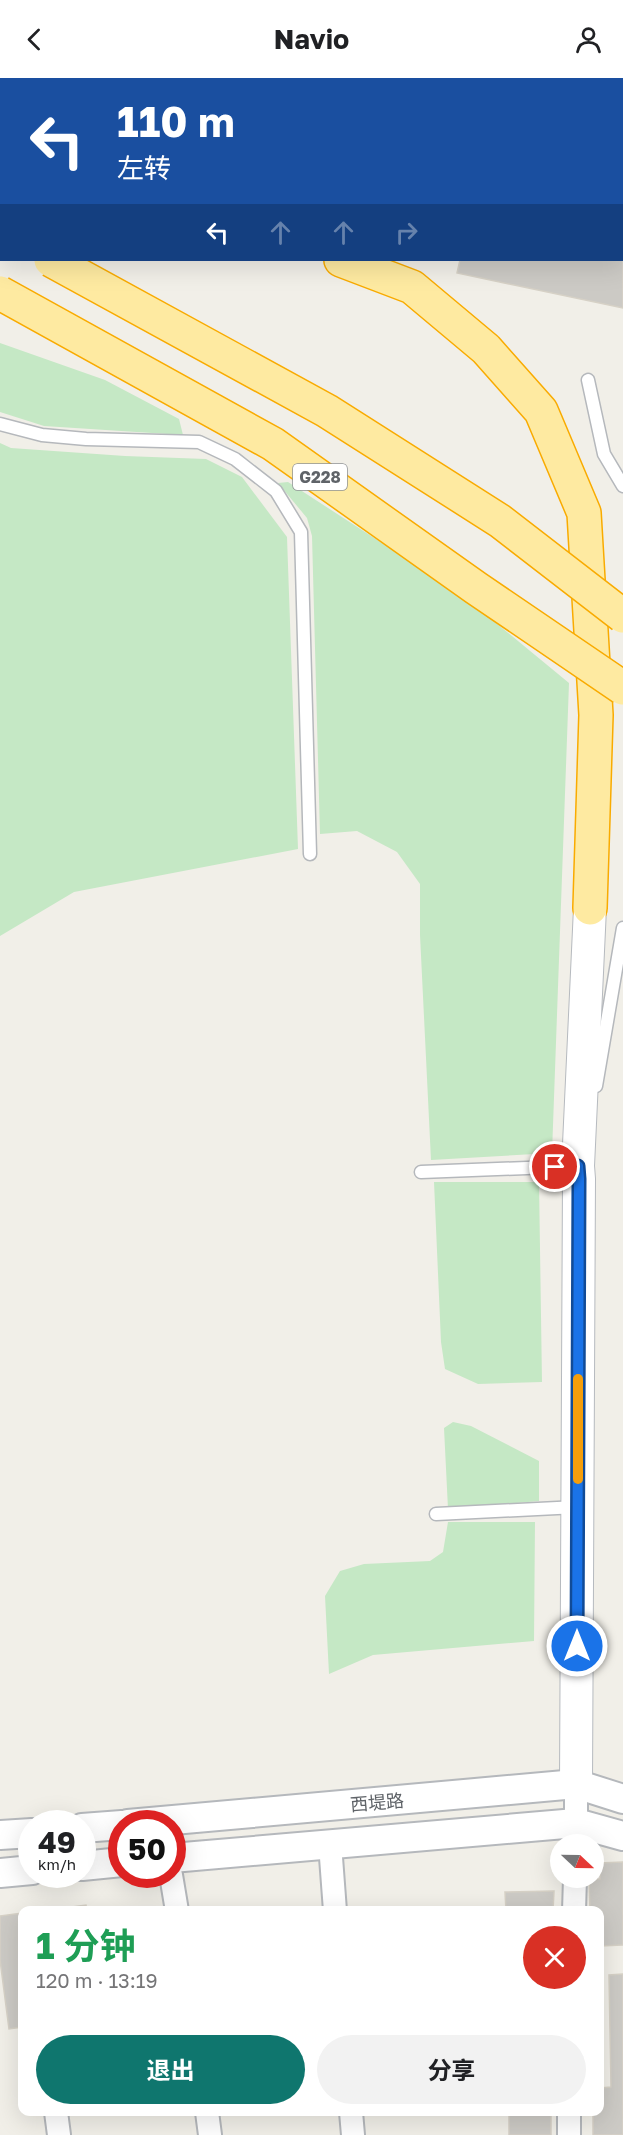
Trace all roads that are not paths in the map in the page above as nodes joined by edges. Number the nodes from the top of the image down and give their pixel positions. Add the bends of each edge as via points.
1 (53, 261) edge
2 (344, 261) edge
3 (0, 293) edge
4 (588, 380) dead end
5 (0, 424) edge
6 (623, 486) edge
7 (623, 616) edge
8 (623, 688) edge
9 (310, 854) dead end
10 (590, 908) joint
11 (623, 928) edge
12 (420, 1172) dead end
13 (579, 1173) junction
14 (578, 1507) junction
15 (436, 1514) dead end
16 (576, 1784) junction
17 (623, 1799) edge
18 (186, 1819) edge
19 (18, 1834) edge
20 (576, 1834) edge
21 (0, 1835) edge
22 (550, 1835) edge
23 (604, 1835) edge
24 (623, 1836) edge
25 (330, 1844) junction
26 (186, 1857) edge
27 (18, 1871) edge
28 (0, 1873) edge
29 (173, 1888) edge
30 (575, 1888) edge
31 (176, 1906) edge
32 (335, 1906) edge
33 (574, 1906) edge
34 (57, 2116) edge
35 (208, 2116) edge
36 (351, 2116) edge
37 (569, 2116) edge
38 (59, 2135) edge
39 (210, 2135) edge
40 (353, 2135) edge
41 (569, 2135) edge

1 - 7 highway, bridge via 327,411 500,521
2 - 10 highway, bridge via 412,287 486,349 541,411 584,513 596,715
3 - 8 highway, G228, bridge via 273,444
4 - 6 lane via 603,454
5 - 9 lane via 42,435 75,438 199,442 235,459 276,491 301,532
10 - 13 main road
11 - 13 lane
12 - 13 lane
13 - 14 main road
14 - 15 lane
14 - 16 main road
16 - 17 street, 西堤路
16 - 18 street, 西堤路
16 - 20 street
19 - 21 street
22 - 25 street
23 - 24 street
25 - 26 street
25 - 32 street
27 - 28 street
29 - 31 street
30 - 33 street
34 - 38 street
35 - 39 street
36 - 40 street
37 - 41 street

